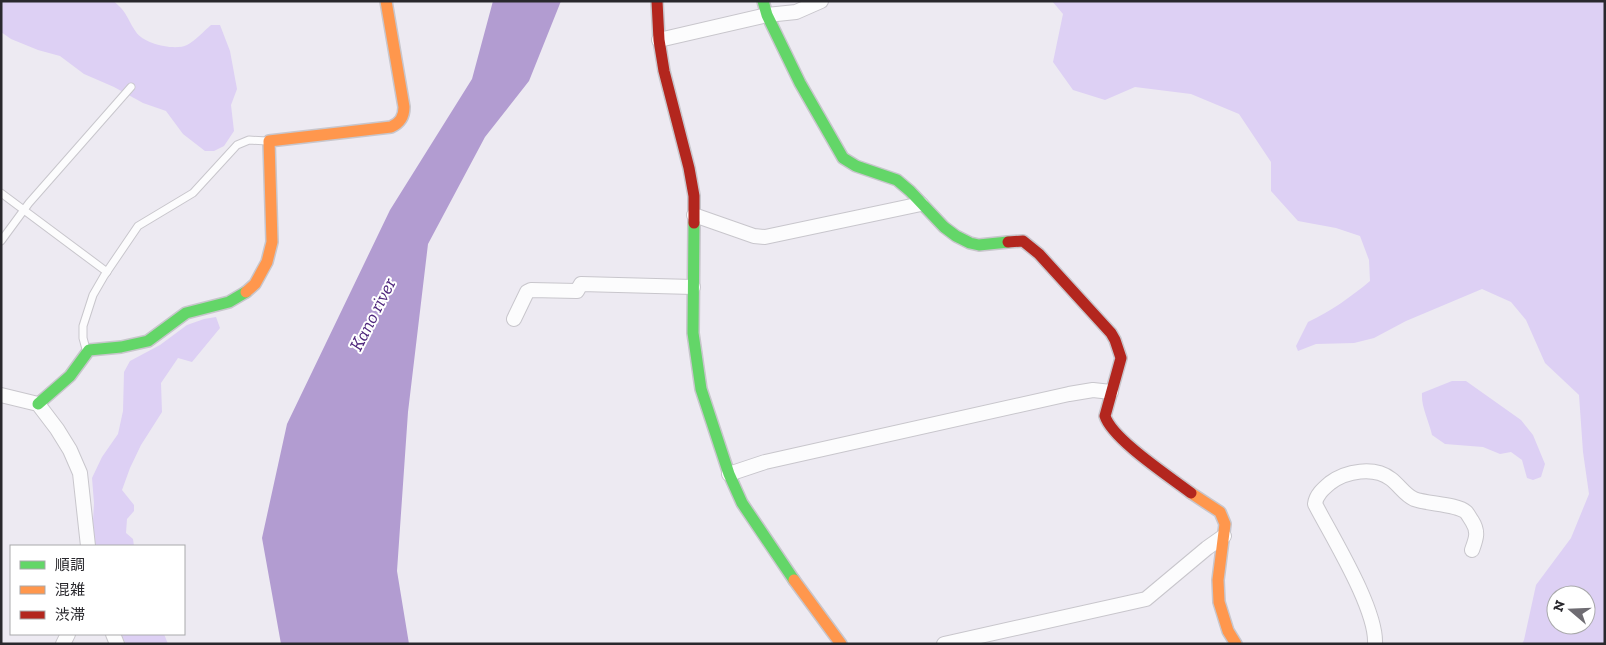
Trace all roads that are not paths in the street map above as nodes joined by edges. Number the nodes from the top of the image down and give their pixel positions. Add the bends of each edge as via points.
1 (386, 1) edge
2 (657, 1) edge
3 (763, 1) edge
4 (821, 1) edge
5 (767, 15) junction
6 (659, 40) junction
7 (131, 86) dead end
8 (269, 141) junction
9 (1, 193) edge
10 (921, 204) junction
11 (24, 210) junction
12 (694, 214) junction
13 (1, 241) edge
14 (107, 272) junction
15 (693, 287) junction
16 (514, 319) dead end
17 (87, 352) junction
18 (1111, 392) junction
19 (1, 394) edge
20 (38, 404) junction
21 (729, 474) junction
22 (1224, 536) junction
23 (88, 545) edge
24 (1472, 550) dead end
25 (841, 644) edge
26 (944, 644) edge
27 (1236, 644) edge
28 (1375, 644) edge

1 - 8 street via 404,107 404,116 398,124
2 - 6 street
3 - 5 street
4 - 5 street via 796,12
5 - 6 street
5 - 10 street via 810,103 843,158 856,166 897,180
6 - 12 street via 689,168
7 - 11 lane
8 - 14 lane via 249,140 237,145 193,193 138,226
8 - 17 street via 272,242 256,284 229,302 186,313 148,341
9 - 11 lane
10 - 12 street via 765,237
10 - 18 street via 944,227 970,243 989,245 1022,240 1031,246 1115,340 1121,358
11 - 13 lane
11 - 14 lane
12 - 15 street
14 - 17 lane via 93,296 83,326
15 - 16 street via 581,284 577,291 531,290
15 - 21 street via 692,333 698,379
17 - 20 street via 70,376
18 - 21 street via 1093,390 1069,394 765,462
18 - 22 street via 1105,416 1112,429 1135,450 1220,512 1225,524
19 - 20 street
20 - 23 street via 76,461
21 - 25 street via 742,502 780,560
22 - 26 street via 1146,600
22 - 27 street via 1218,580 1219,602 1228,631
24 - 28 street via 1476,529 1466,513 1411,497 1383,475 1355,472 1338,476 1324,488 1315,504 1354,578 1374,629

